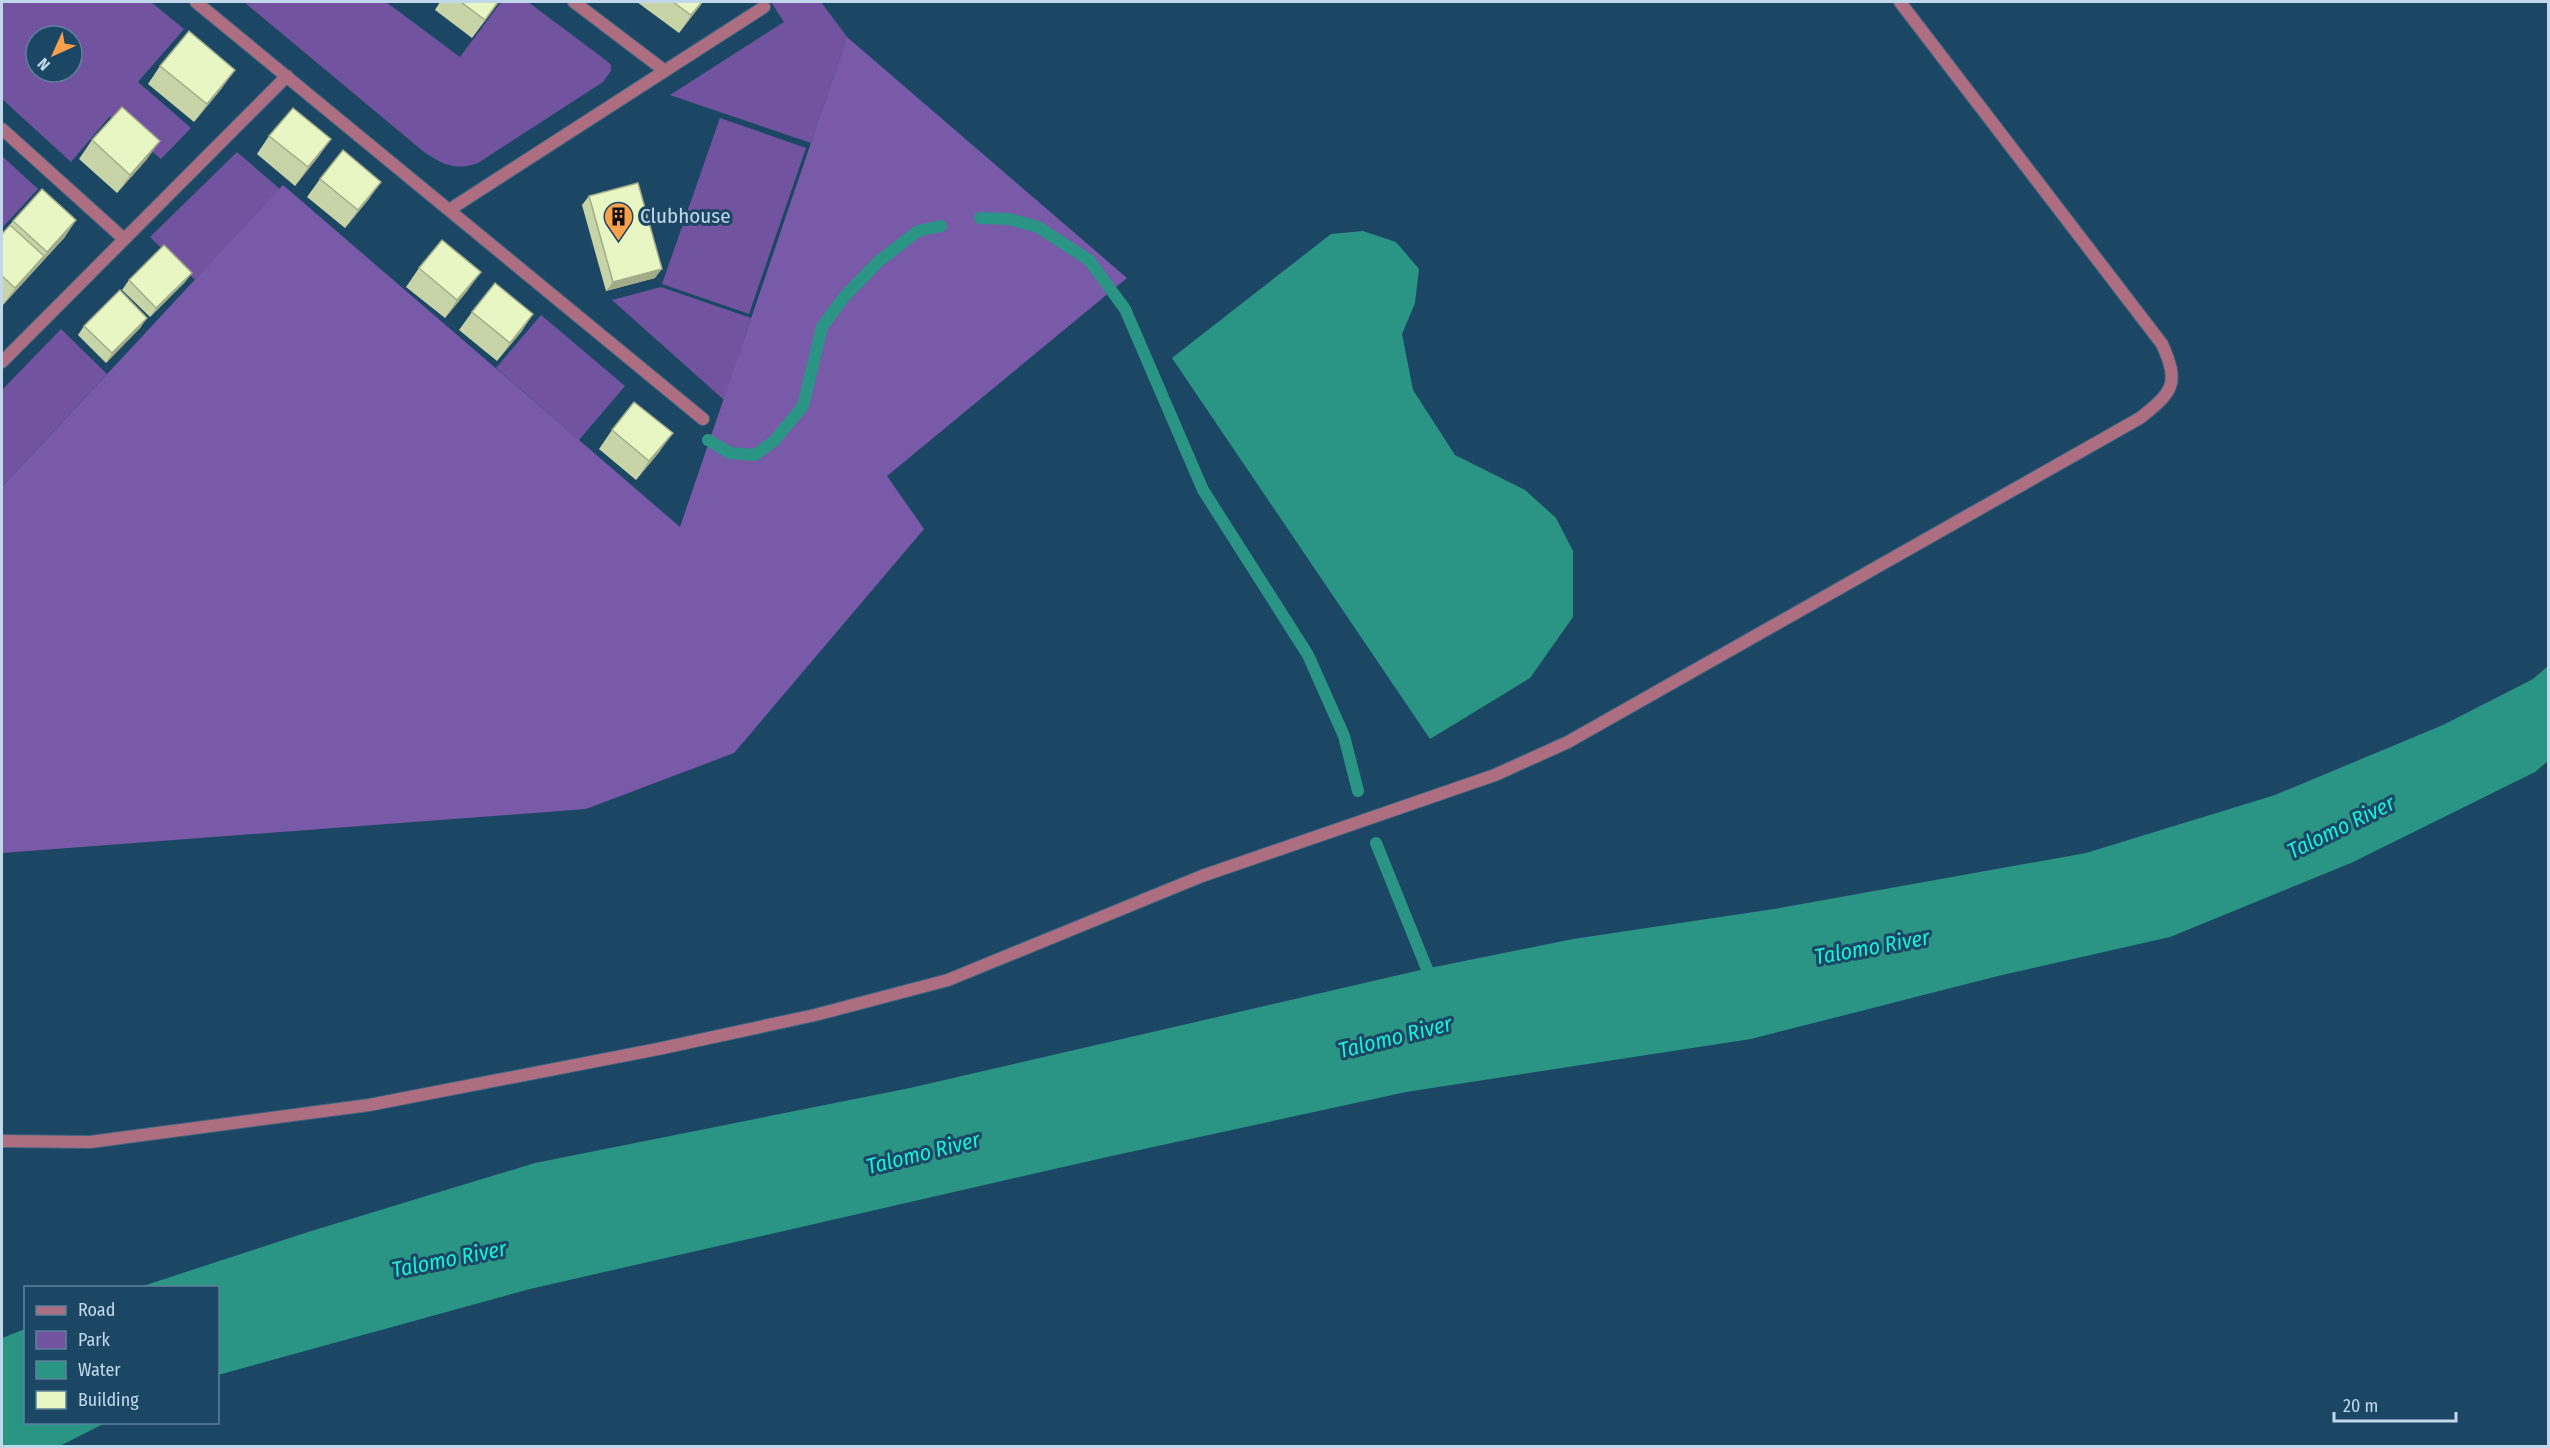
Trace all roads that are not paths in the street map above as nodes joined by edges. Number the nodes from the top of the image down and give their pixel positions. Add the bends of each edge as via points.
1 (196, 2) edge
2 (574, 2) edge
3 (1900, 2) edge
4 (764, 7) dead end
5 (665, 70) junction
6 (287, 76) junction
7 (2, 129) edge
8 (449, 210) junction
9 (124, 239) junction
10 (3, 358) edge
11 (703, 419) dead end
12 (2, 1141) edge

1 - 6 street
2 - 5 street
3 - 12 street via 2162,344 2172,367 2171,387 2140,418 1549,751 1495,775 1202,876 948,980 804,1018 369,1105 90,1142
4 - 5 street
5 - 8 street
6 - 8 street
6 - 9 street
7 - 9 street
8 - 11 street
9 - 10 street

